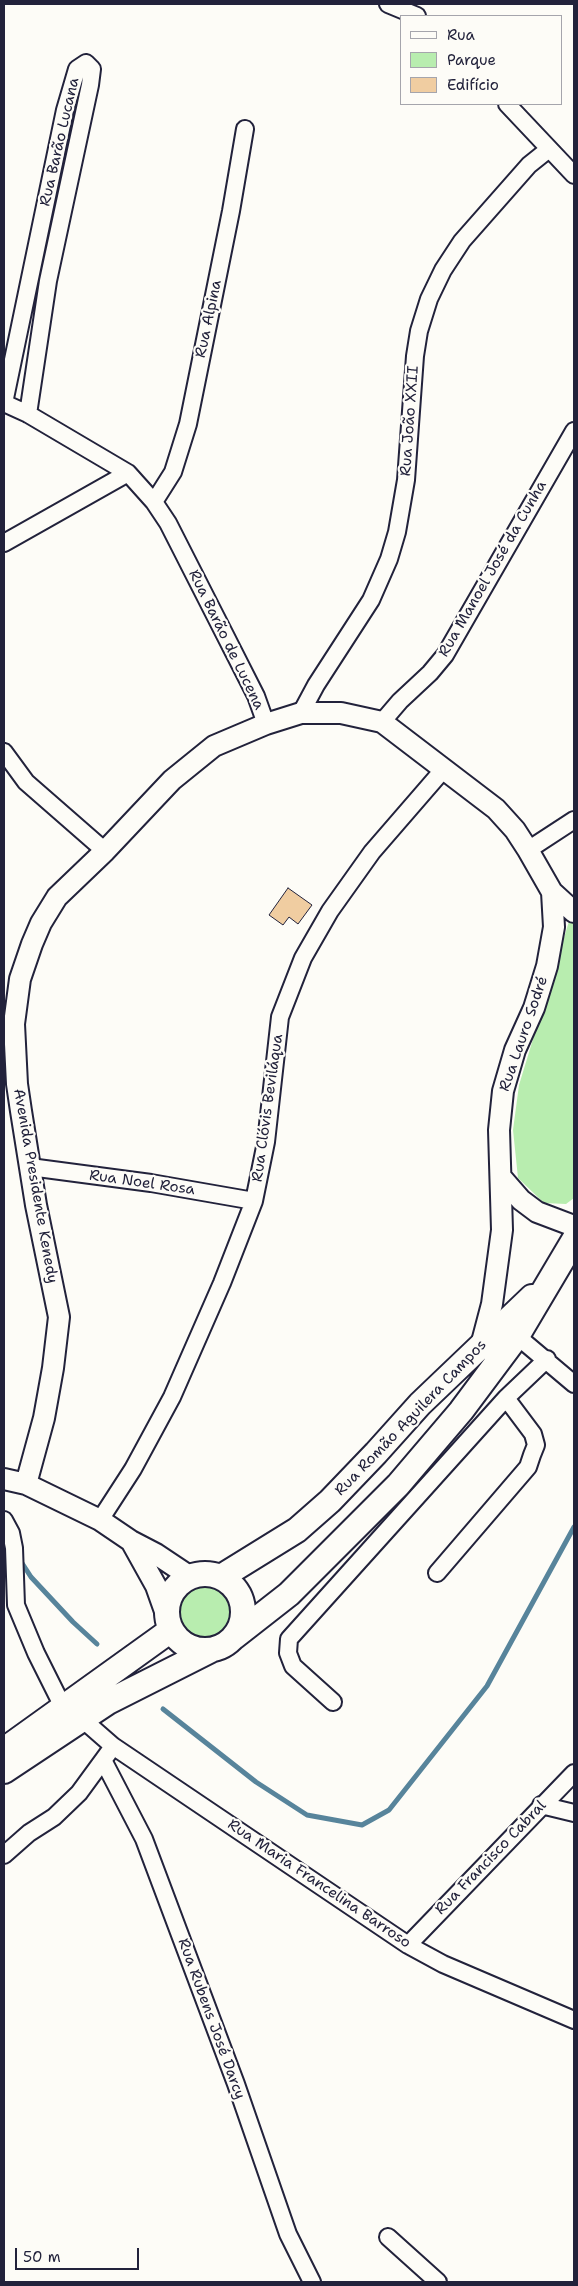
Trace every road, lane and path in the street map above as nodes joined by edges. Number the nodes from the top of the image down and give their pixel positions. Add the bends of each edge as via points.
1 (388, 4) edge
2 (416, 15) edge
3 (508, 105) edge
4 (245, 129) dead end
5 (549, 149) junction
6 (574, 175) edge
7 (4, 403) edge
8 (28, 414) junction
9 (574, 431) edge
10 (128, 473) junction
11 (154, 502) junction
12 (4, 542) edge
13 (301, 713) junction
14 (382, 722) junction
15 (266, 724) junction
16 (4, 752) edge
17 (443, 770) junction
18 (574, 820) edge
19 (528, 850) junction
20 (105, 851) junction
21 (552, 892) junction
22 (574, 912) edge
23 (30, 1167) junction
24 (500, 1177) junction
25 (254, 1201) junction
26 (574, 1226) edge
27 (574, 1240) edge
28 (548, 1282) junction
29 (518, 1336) junction
30 (482, 1342) junction
31 (547, 1359) junction
32 (574, 1384) edge
33 (506, 1398) junction
34 (4, 1479) edge
35 (26, 1484) junction
36 (4, 1520) edge
37 (100, 1520) junction
38 (131, 1541) junction
39 (437, 1573) dead end
40 (189, 1576) junction
41 (221, 1577) junction
42 (169, 1623) junction
43 (234, 1637) junction
44 (211, 1650) junction
45 (333, 1702) dead end
46 (72, 1712) junction
47 (4, 1750) edge
48 (108, 1753) junction
49 (4, 1771) edge
50 (574, 1773) edge
51 (541, 1805) junction
52 (574, 1813) edge
53 (4, 1856) edge
54 (408, 1944) junction
55 (574, 2020) edge
56 (388, 2237) dead end
57 (312, 2282) edge
58 (438, 2282) edge

1 - 2 street
3 - 5 street
4 - 11 street, Rua Alpina via 188,424 173,472
5 - 6 street
5 - 13 street, Rua João XXII via 529,165 462,241 429,299 416,348 406,480 389,559 371,600
7 - 8 street, Rua Barão de Lucena
7 - 8 street, Rua Barão Lucana via 65,110 78,68 86,63 92,69 90,85 48,281
8 - 10 street, Rua Barão de Lucena
9 - 14 street, Rua Manoel José da Cunha via 445,655
10 - 11 street, Rua Barão de Lucena
10 - 12 street
11 - 15 street, Rua Barão de Lucena via 225,634 256,696
13 - 14 street, Rua Barão de Lucena via 341,713
13 - 15 street, Rua Barão de Lucena
14 - 17 street, Rua Barão de Lucena
15 - 20 street, Avenida Presidente Kenedy via 214,746 172,780
16 - 20 street via 26,782
17 - 19 street, Rua Barão de Lucena via 496,809
17 - 25 street, Rua Clóvis Beviláqua via 372,852 330,911 303,958 280,1017 266,1142
18 - 19 street
19 - 21 street, Rua Barão de Lucena
20 - 23 street, Avenida Presidente Kenedy via 57,897 40,922 20,979 14,1024 16,1067
21 - 22 street
21 - 24 street, Rua Lauro Sodré via 554,928 547,966 503,1091 499,1130
23 - 25 street, Rua Noel Rosa
23 - 35 street, Avenida Presidente Kenedy via 59,1317 47,1401
24 - 26 street via 537,1212
24 - 30 street, Rua Lauro Sodré via 502,1230 492,1304
25 - 37 street, Rua Clóvis Beviláqua via 172,1397 133,1469
27 - 28 main road
28 - 29 main road, Rua Romão Aguilera Campos
28 - 30 main road, Rua Romão Aguilera Campos
29 - 31 street
29 - 43 main road, Rua Romão Aguilera Campos via 461,1411 398,1485 290,1594
30 - 41 main road, Rua Romão Aguilera Campos via 330,1501 297,1530
31 - 32 street
31 - 33 street
33 - 39 street via 533,1434 536,1445 528,1467
33 - 45 street via 289,1639 288,1653 293,1666
34 - 35 street
35 - 37 street
36 - 46 street via 14,1548 16,1605 36,1653
37 - 38 street
38 - 40 street
38 - 42 street via 156,1586
40 - 41 main road via 205,1573
40 - 42 main road via 182,1580 168,1600
41 - 43 main road via 239,1592 244,1607 242,1623
42 - 44 main road via 180,1641 191,1648
42 - 46 main road
43 - 44 main road
44 - 46 main road via 108,1702
46 - 47 main road
46 - 48 street, Rua Maria Francelina Barroso
46 - 49 main road
48 - 53 street via 79,1793
48 - 54 street, Rua Maria Francelina Barroso
48 - 57 street, Rua Rubens José Darcy via 236,2084 288,2234
50 - 51 street, Rua Francisco Cabral
51 - 52 street
51 - 54 street, Rua Francisco Cabral
54 - 55 street, Rua Maria Francelina Barroso via 443,1964
56 - 58 street

